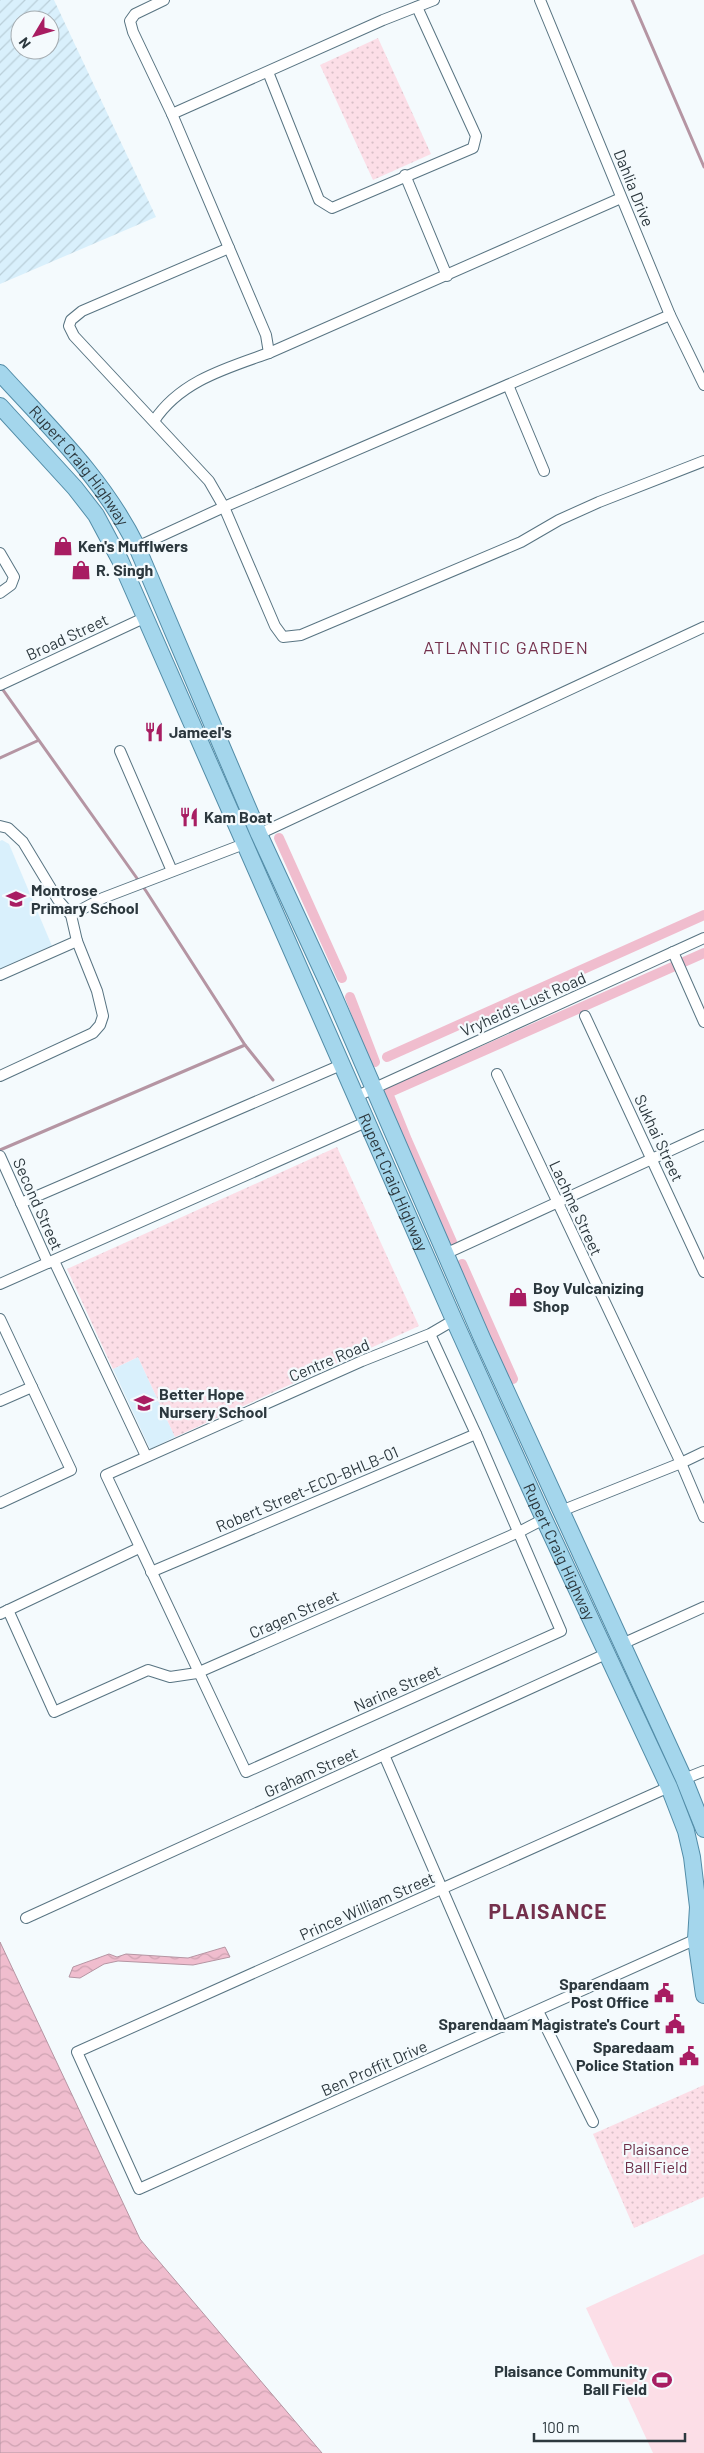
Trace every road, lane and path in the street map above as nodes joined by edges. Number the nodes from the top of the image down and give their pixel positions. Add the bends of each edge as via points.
1 (164, 0) edge
2 (434, 0) edge
3 (540, 0) edge
4 (417, 7) junction
5 (268, 72) junction
6 (172, 114) junction
7 (405, 175) junction
8 (621, 198) junction
9 (228, 248) junction
10 (446, 276) junction
11 (670, 315) junction
12 (270, 353) junction
13 (0, 373) edge
14 (508, 385) junction
15 (704, 385) edge
16 (0, 406) edge
17 (154, 421) junction
18 (704, 461) edge
19 (544, 471) dead end
20 (224, 507) junction
21 (136, 548) junction
22 (0, 553) edge
23 (0, 593) edge
24 (146, 617) junction
25 (704, 627) edge
26 (0, 684) edge
27 (120, 751) dead end
28 (0, 826) edge
29 (259, 834) junction
30 (244, 844) junction
31 (172, 871) junction
32 (71, 915) junction
33 (704, 938) edge
34 (77, 941) junction
35 (674, 955) junction
36 (0, 975) edge
37 (585, 1016) dead end
38 (704, 1022) edge
39 (341, 1064) junction
40 (496, 1074) dead end
41 (0, 1076) edge
42 (373, 1088) junction
43 (355, 1097) junction
44 (366, 1122) junction
45 (704, 1135) edge
46 (1, 1158) edge
47 (653, 1159) junction
48 (557, 1203) junction
49 (21, 1204) junction
50 (445, 1254) junction
51 (51, 1262) junction
52 (704, 1272) edge
53 (0, 1284) edge
54 (0, 1319) edge
55 (454, 1320) junction
56 (430, 1334) junction
57 (32, 1387) junction
58 (0, 1401) edge
59 (476, 1434) junction
60 (704, 1452) edge
61 (146, 1456) junction
62 (681, 1464) junction
63 (0, 1503) edge
64 (561, 1510) junction
65 (704, 1518) edge
66 (544, 1519) junction
67 (519, 1532) junction
68 (139, 1548) junction
69 (151, 1572) junction
70 (704, 1607) edge
71 (4, 1612) edge
72 (615, 1649) junction
73 (197, 1672) junction
74 (384, 1755) junction
75 (704, 1771) edge
76 (684, 1779) junction
77 (669, 1788) junction
78 (704, 1829) edge
79 (442, 1889) junction
80 (26, 1918) dead end
81 (700, 1938) edge
82 (704, 1995) edge
83 (538, 2011) junction
84 (502, 2027) junction
85 (593, 2122) dead end
86 (139, 2189) joint

1 - 6 street via 135,14 130,21
2 - 4 street
3 - 8 street, Dahlia Drive
4 - 5 street
4 - 7 street via 476,136 473,148
5 - 6 street
5 - 7 street via 319,200 332,208
6 - 9 street
7 - 10 street
8 - 10 street
8 - 11 street, Dahlia Drive
9 - 12 street via 266,335
9 - 17 street via 82,311 71,320 69,326 74,336
10 - 12 street
11 - 14 street
11 - 15 street, Dahlia Drive
12 - 17 street via 228,366 190,386 173,397
13 - 21 main road, Rupert Craig Highway via 90,471 124,522
14 - 19 street
14 - 20 street
16 - 24 main road, Rupert Craig Highway via 96,515
17 - 20 street via 209,481
18 - 20 street via 599,502 521,542 301,635 283,637 275,626
20 - 21 street
21 - 29 main road, Rupert Craig Highway
22 - 23 street via 14,577 11,585
24 - 26 street, Broad Street
24 - 30 main road, Rupert Craig Highway
25 - 29 street
27 - 31 street
28 - 32 street via 8,828 23,842 58,900
29 - 42 main road, Rupert Craig Highway
30 - 31 street
30 - 39 main road, Rupert Craig Highway
31 - 32 street
32 - 34 street
33 - 35 street, Vryheid's Lust Road
34 - 36 street
34 - 41 street via 97,991 103,1016 100,1025 93,1033
35 - 38 street
35 - 42 street, Vryheid's Lust Road
37 - 47 street, Sukhai Street
39 - 43 main road, Rupert Craig Highway
39 - 49 street
40 - 48 street, Lachme Street
42 - 43 street, Vryheid's Lust Road
42 - 50 main road, Rupert Craig Highway
43 - 44 main road, Rupert Craig Highway
44 - 51 street
44 - 55 main road, Rupert Craig Highway
45 - 47 street
46 - 49 street, Second Street
47 - 48 street
47 - 52 street, Sukhai Street
48 - 50 street
48 - 62 street, Lachme Street
49 - 51 street, Second Street
50 - 64 main road, Rupert Craig Highway
51 - 53 street
51 - 61 street, Second Street
54 - 57 street
55 - 56 street, Centre Road
55 - 66 main road, Rupert Craig Highway
56 - 59 street
56 - 61 street, Centre Road
57 - 58 street
57 - 63 street via 70,1470
59 - 67 street
59 - 69 street, Robert Street-ECD-BHLB-01
60 - 62 street
61 - 68 street, Centre Road via 106,1475
62 - 64 street
62 - 65 street, Lachme Street
64 - 72 main road, Rupert Craig Highway
66 - 67 street, Cragen Street
66 - 72 main road, Rupert Craig Highway
67 - 73 street, Cragen Street
67 - 73 street, Narine Street via 561,1631 246,1772
68 - 69 street
68 - 71 street
69 - 73 street
70 - 72 street, Graham Street
71 - 73 street, Cragen Street via 54,1712 148,1670 170,1677
72 - 74 street, Graham Street
72 - 76 main road, Rupert Craig Highway
72 - 77 main road, Rupert Craig Highway
74 - 79 street
74 - 80 street, Graham Street
75 - 76 street
76 - 78 main road, Rupert Craig Highway
77 - 79 street, Prince William Street
77 - 81 main road, Rupert Craig Highway via 686,1831 692,1857
79 - 84 street
79 - 86 street, Prince William Street via 77,2052
81 - 82 main road, Rupert Craig Highway
81 - 83 street, Ben Proffit Drive
83 - 84 street, Ben Proffit Drive
83 - 85 street
84 - 86 street, Ben Proffit Drive

